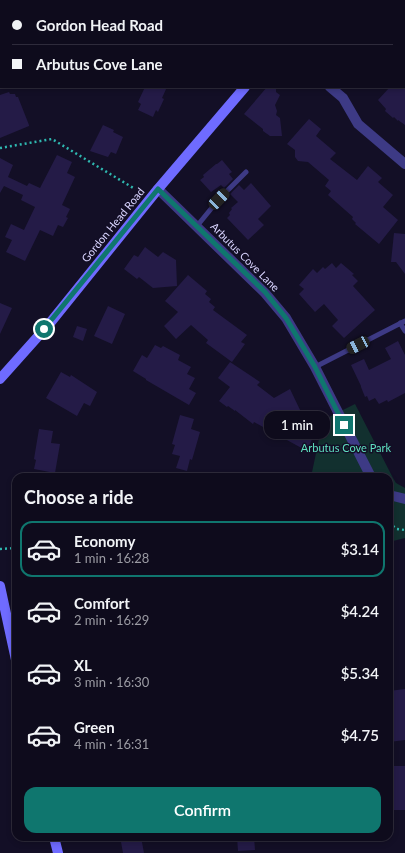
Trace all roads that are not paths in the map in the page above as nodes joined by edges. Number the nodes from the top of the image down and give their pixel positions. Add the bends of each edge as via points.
1 (245, 88) edge
2 (331, 88) edge
3 (405, 164) edge
4 (246, 172) dead end
5 (158, 189) junction
6 (196, 226) junction
7 (403, 322) edge
8 (405, 331) edge
9 (315, 367) junction
10 (0, 379) edge
11 (369, 473) edge
12 (393, 496) edge
13 (405, 500) edge
14 (0, 586) edge
15 (12, 642) edge
16 (55, 841) edge
17 (58, 853) edge

1 - 5 main road, Gordon Head Road
2 - 3 street via 343,98 358,124
4 - 6 lane
5 - 6 street, Arbutus Cove Lane
5 - 10 main road, Gordon Head Road
6 - 9 street, Arbutus Cove Lane via 265,292 286,318
7 - 8 lane
7 - 9 lane
9 - 11 street, Arbutus Cove Lane
12 - 13 street
14 - 15 main road
16 - 17 main road

